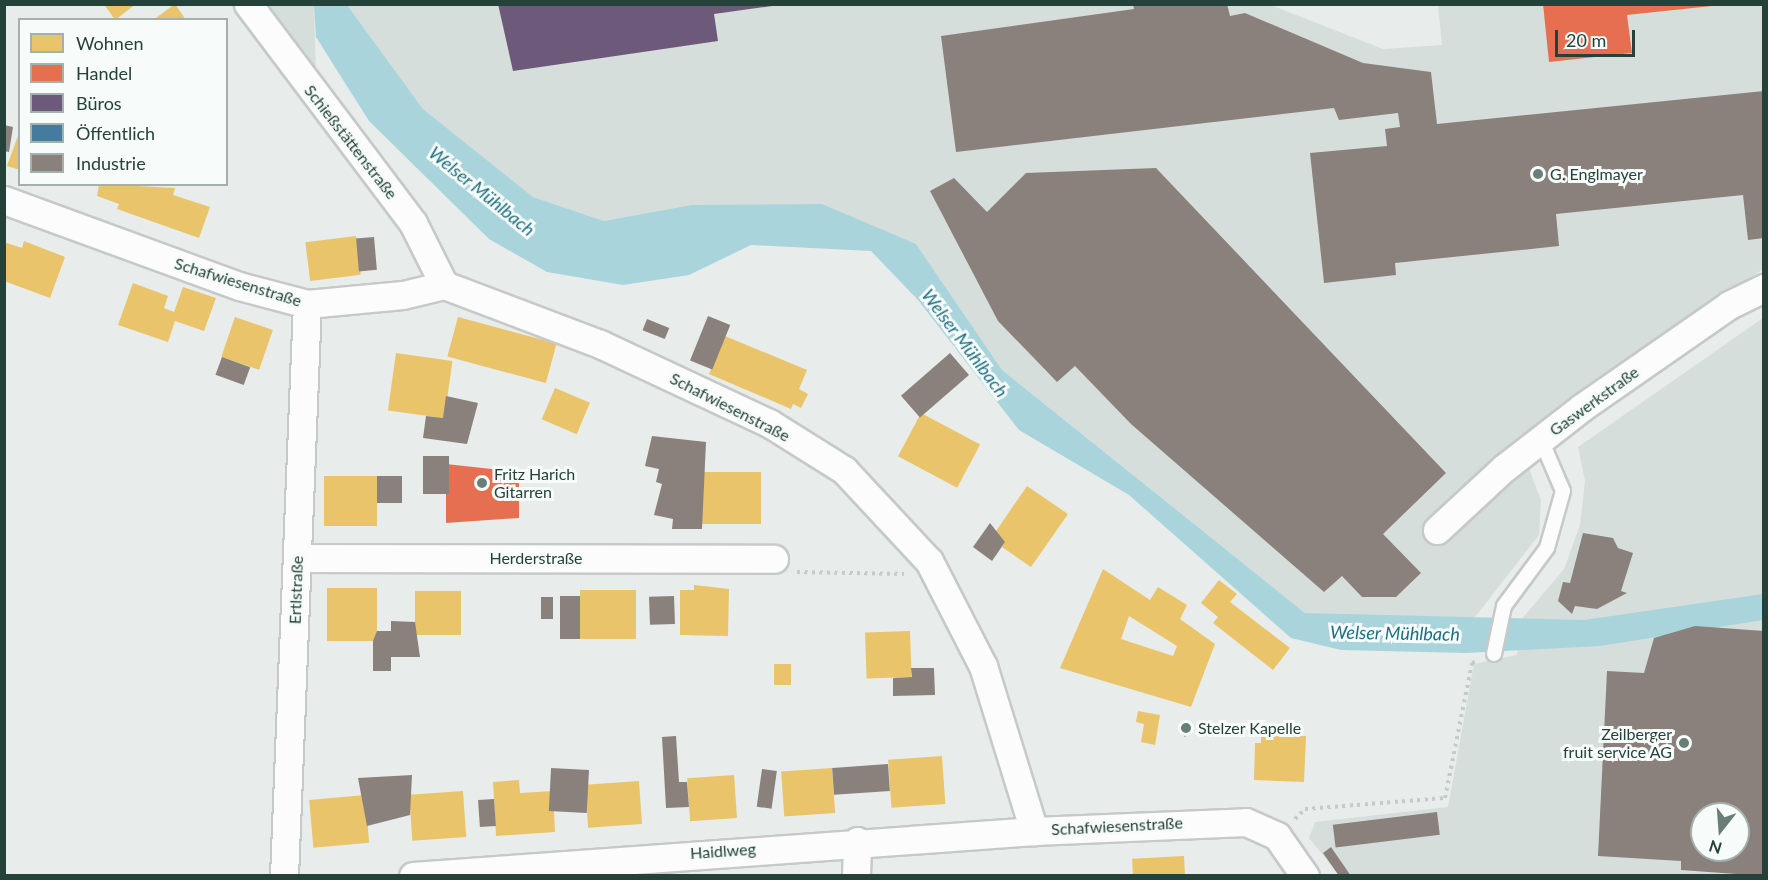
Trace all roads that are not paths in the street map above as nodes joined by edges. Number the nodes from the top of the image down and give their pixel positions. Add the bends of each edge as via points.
1 (248, 4) edge
2 (4, 200) edge
3 (444, 285) junction
4 (1764, 288) edge
5 (307, 304) junction
6 (1541, 440) junction
7 (1437, 531) dead end
8 (298, 558) junction
9 (774, 559) road end
10 (1494, 654) road end
11 (1034, 831) junction
12 (856, 841) junction
13 (284, 876) edge
14 (413, 876) edge
15 (856, 876) edge
16 (1305, 876) edge

1 - 3 street, Schießstättenstraße via 413,223
2 - 5 street, Schafwiesenstraße via 239,286
3 - 5 street, Schafwiesenstraße via 403,295
3 - 11 street, Schafwiesenstraße via 600,344 769,423 844,470 888,510 930,561 983,666
4 - 6 street, Gaswerkstraße via 1729,305
5 - 8 street, Ertlstraße
6 - 7 street, Gaswerkstraße
6 - 10 lane via 1563,491 1547,548 1500,619
8 - 9 street, Herderstraße
8 - 13 street, Ertlstraße
11 - 12 street, Haidlweg
11 - 16 street, Schafwiesenstraße via 1215,820 1246,822 1277,836
12 - 14 street, Haidlweg
12 - 15 street

